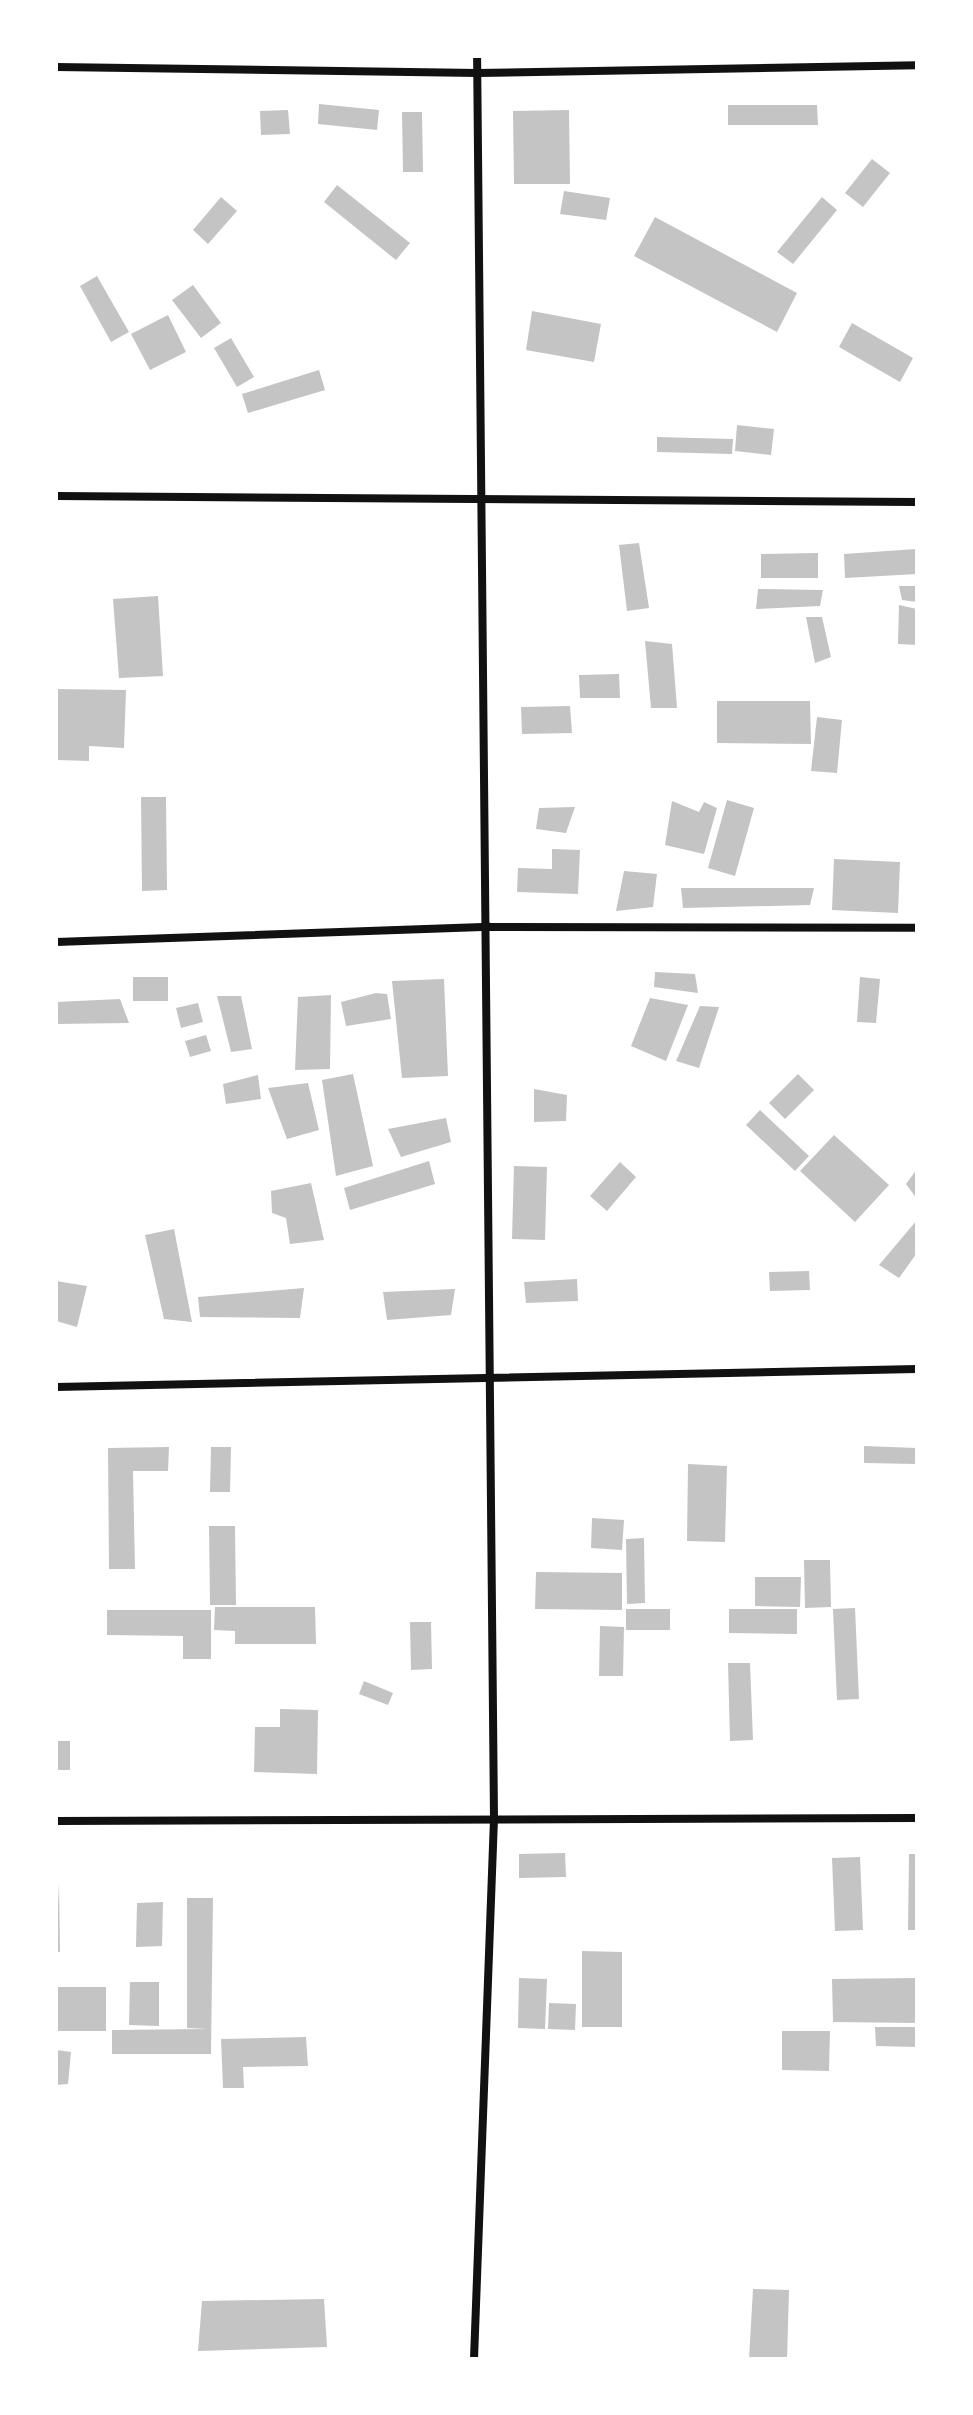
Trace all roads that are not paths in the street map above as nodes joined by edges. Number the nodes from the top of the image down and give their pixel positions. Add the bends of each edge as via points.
1 (477, 56) edge
2 (917, 65) edge
3 (56, 67) edge
4 (478, 73) junction
5 (484, 495) junction
6 (56, 496) edge
7 (917, 502) edge
8 (490, 927) junction
9 (917, 928) edge
10 (56, 942) edge
11 (917, 1369) edge
12 (485, 1376) junction
13 (56, 1387) edge
14 (494, 1818) junction
15 (917, 1818) edge
16 (56, 1821) edge
17 (474, 2359) edge

1 - 4 street
2 - 4 street
3 - 4 street
4 - 5 street
5 - 6 street
5 - 7 street
5 - 8 street
8 - 9 street
8 - 10 street
8 - 12 street
11 - 12 street
12 - 13 street
12 - 14 street
14 - 15 street
14 - 16 street
14 - 17 street

